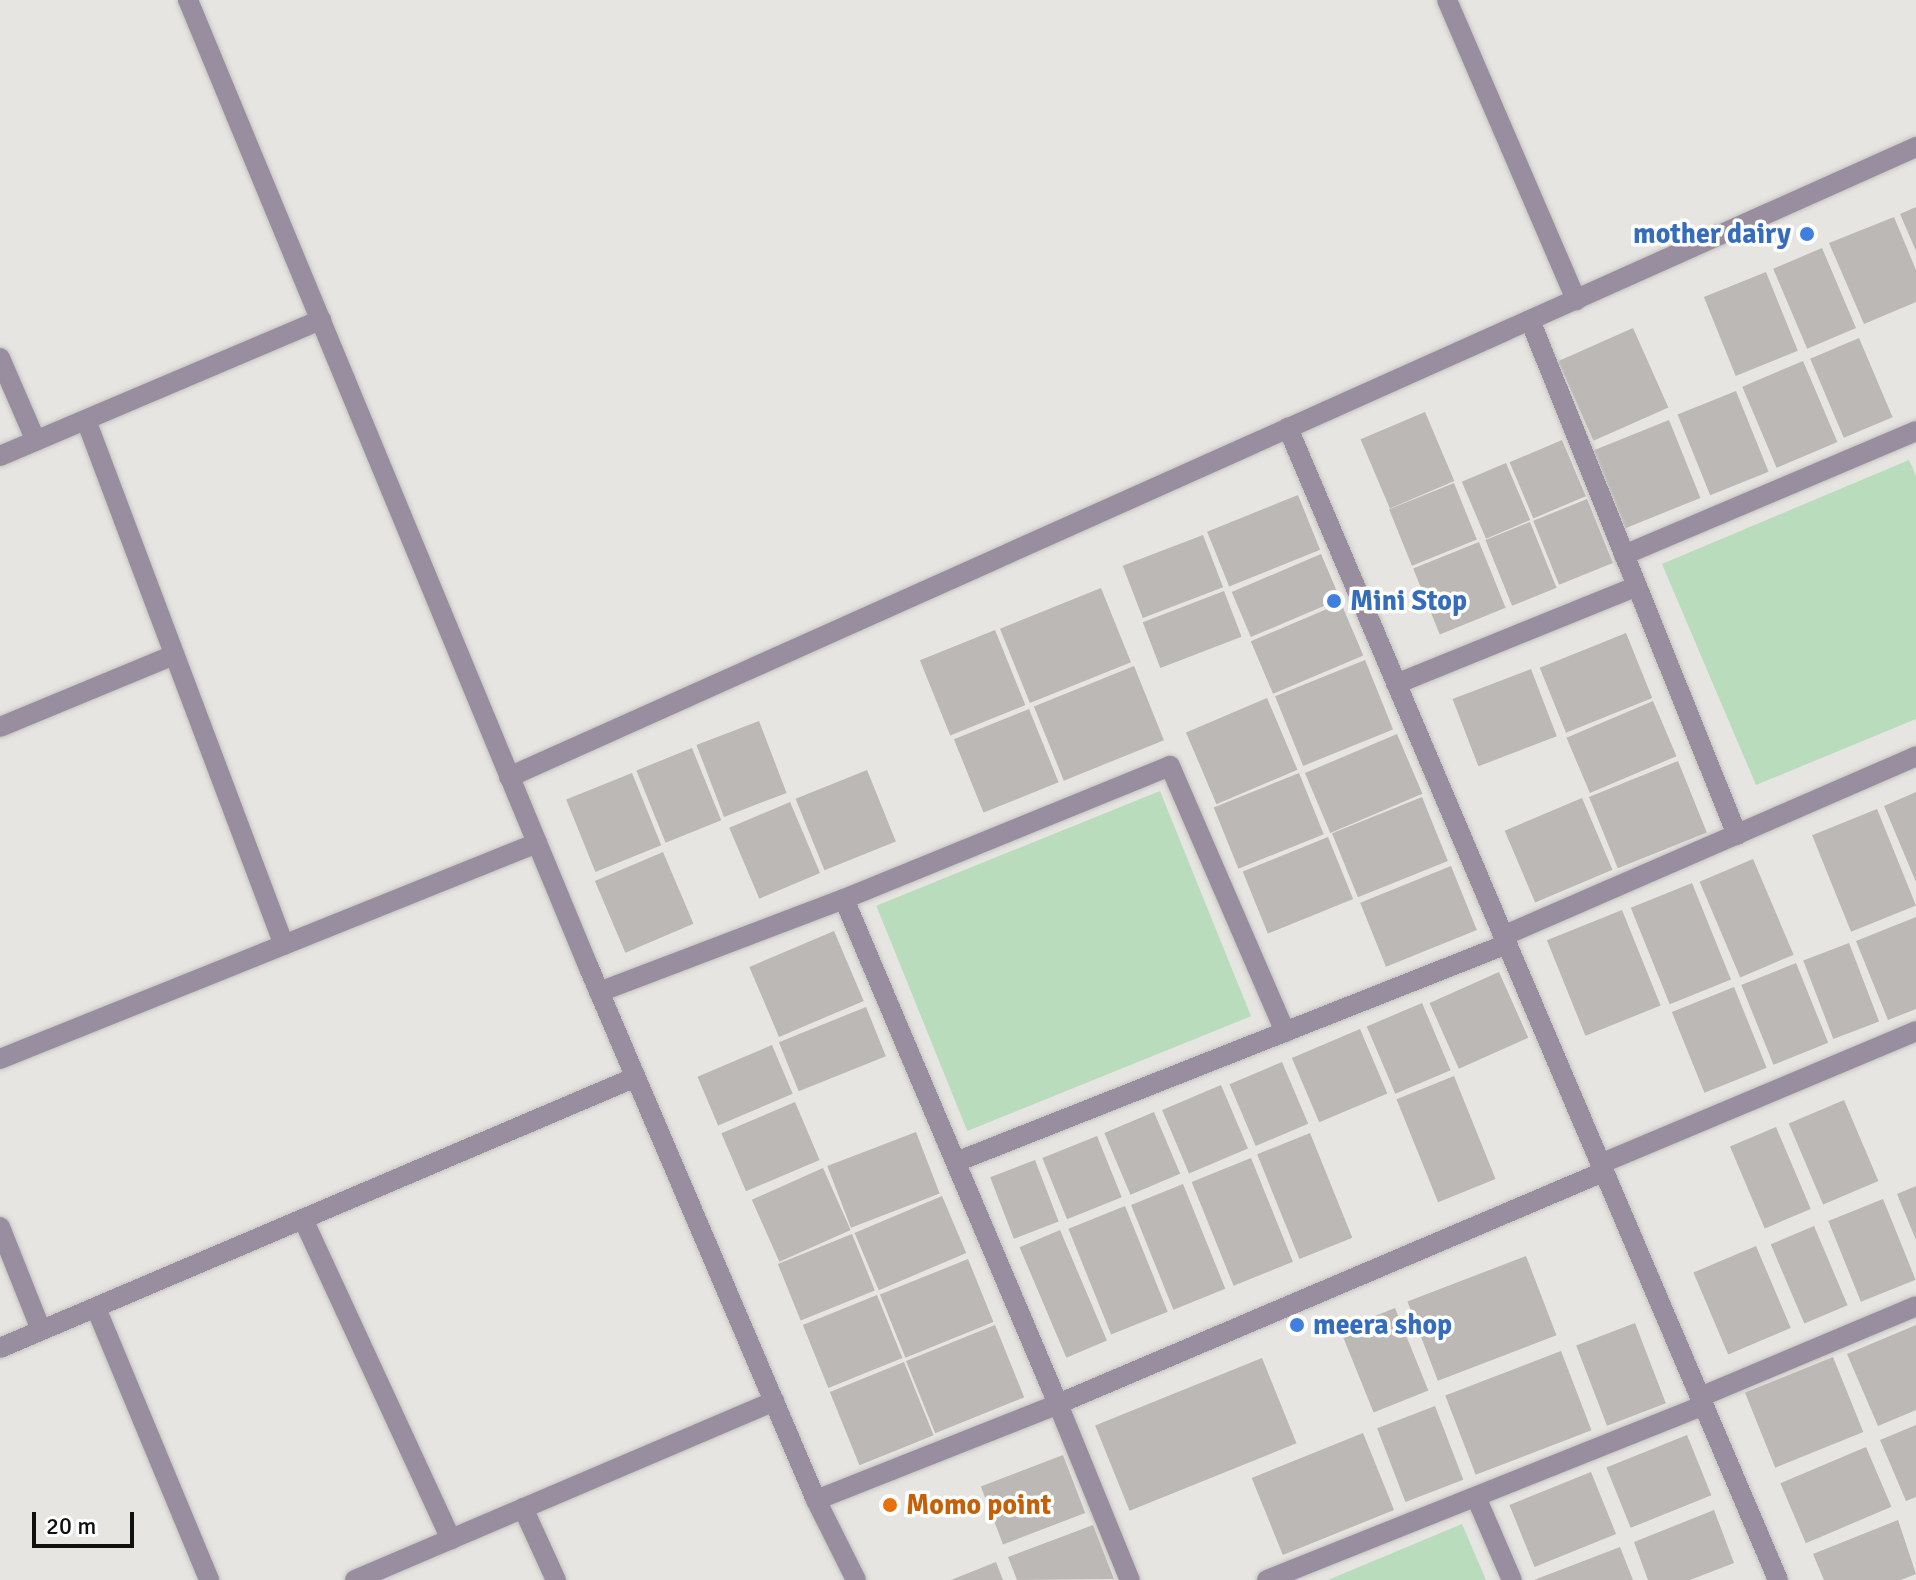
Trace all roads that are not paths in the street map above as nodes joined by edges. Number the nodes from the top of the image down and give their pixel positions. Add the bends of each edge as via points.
1 (188, 0) edge
2 (1447, 0) edge
3 (1916, 147) edge
4 (1576, 300) junction
5 (321, 320) junction
6 (1530, 320) junction
7 (0, 358) edge
8 (86, 420) junction
9 (1288, 428) junction
10 (1916, 431) edge
11 (36, 441) junction
12 (0, 456) edge
13 (1624, 555) junction
14 (1637, 586) junction
15 (174, 655) junction
16 (1396, 684) junction
17 (0, 727) edge
18 (1916, 756) edge
19 (509, 777) junction
20 (1737, 835) junction
21 (537, 843) junction
22 (844, 899) junction
23 (1505, 940) junction
24 (284, 945) junction
25 (599, 992) junction
26 (1916, 1031) edge
27 (1285, 1032) junction
28 (0, 1059) edge
29 (636, 1077) junction
30 (956, 1162) junction
31 (1602, 1168) junction
32 (303, 1219) junction
33 (0, 1227) edge
34 (1916, 1306) edge
35 (96, 1308) junction
36 (41, 1330) junction
37 (0, 1348) edge
38 (774, 1401) junction
39 (1702, 1401) junction
40 (1058, 1404) junction
41 (1476, 1497) junction
42 (816, 1500) junction
43 (523, 1508) junction
44 (451, 1539) junction
45 (209, 1580) edge
46 (355, 1580) edge
47 (556, 1580) edge
48 (856, 1580) edge
49 (1130, 1580) edge
50 (1267, 1580) edge
51 (1512, 1580) edge
52 (1778, 1580) edge

1 - 5 street
2 - 4 street
3 - 4 street
4 - 6 street
5 - 8 street
5 - 19 street
6 - 9 street
6 - 13 street
7 - 11 street
8 - 11 street
8 - 15 street
9 - 16 street
9 - 19 street
10 - 13 street
11 - 12 street
13 - 14 street
14 - 16 street
14 - 20 street
15 - 17 street
15 - 24 street
16 - 23 street
18 - 20 street
19 - 21 street
20 - 23 street
21 - 24 street
21 - 25 street
22 - 25 street
22 - 27 street via 1170,766
22 - 30 street
23 - 27 street
23 - 31 street
24 - 28 street
25 - 29 street
26 - 31 street
27 - 30 street
29 - 32 street
29 - 38 street
30 - 40 street
31 - 39 street
31 - 40 street
32 - 35 street
32 - 44 street
33 - 36 street
34 - 39 street
35 - 36 street
35 - 45 street
36 - 37 street
38 - 42 street
38 - 43 street
39 - 41 street
39 - 52 street
40 - 42 street
40 - 49 street
41 - 50 street
41 - 51 street
42 - 48 street
43 - 44 street
43 - 47 street
44 - 46 street

